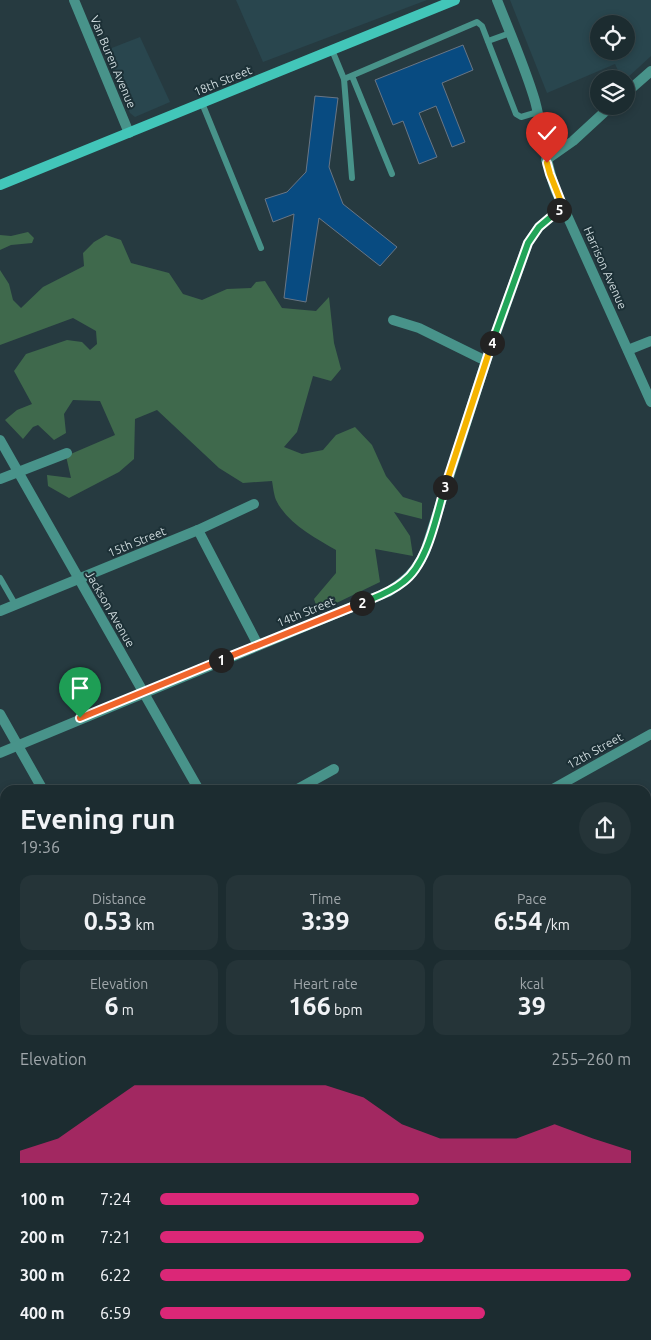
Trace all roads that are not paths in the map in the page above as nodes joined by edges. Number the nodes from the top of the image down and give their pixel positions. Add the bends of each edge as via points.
1 (74, 0) edge
2 (455, 0) edge
3 (497, 0) edge
4 (510, 33) junction
5 (488, 41) junction
6 (332, 50) junction
7 (651, 71) edge
8 (352, 76) junction
9 (344, 80) junction
10 (635, 85) edge
11 (202, 103) junction
12 (538, 112) junction
13 (601, 115) edge
14 (129, 133) junction
15 (546, 160) junction
16 (392, 174) dead end
17 (352, 178) dead end
18 (0, 185) edge
19 (563, 207) junction
20 (261, 248) dead end
21 (393, 320) dead end
22 (651, 341) edge
23 (628, 350) junction
24 (486, 361) junction
25 (651, 402) edge
26 (0, 440) edge
27 (67, 453) dead end
28 (18, 472) junction
29 (0, 480) edge
30 (254, 504) dead end
31 (198, 530) junction
32 (0, 578) edge
33 (79, 579) junction
34 (15, 604) junction
35 (0, 610) edge
36 (258, 644) junction
37 (143, 692) junction
38 (0, 714) edge
39 (651, 734) edge
40 (18, 745) junction
41 (0, 753) edge
42 (334, 769) dead end
43 (40, 785) edge
44 (196, 785) edge
45 (305, 785) edge
46 (561, 785) edge

1 - 14 street, Van Buren Avenue
2 - 6 main road, 18th Street
3 - 4 street, Harrison Avenue
4 - 5 lane
4 - 12 street, Harrison Avenue
5 - 8 lane via 477,22
5 - 12 lane via 516,114 521,117
6 - 9 lane
6 - 11 main road, 18th Street
7 - 10 street
8 - 9 lane
8 - 16 lane
9 - 17 lane
11 - 14 main road, 18th Street
11 - 20 lane
12 - 15 street, Harrison Avenue
13 - 15 street
14 - 18 main road, 18th Street
15 - 19 street, Harrison Avenue
19 - 23 street, Harrison Avenue
19 - 24 street, 14th Street via 539,227 528,243
21 - 24 street via 419,328
22 - 23 street
23 - 25 street, Harrison Avenue
24 - 36 street, 14th Street via 425,552 416,569 405,582 388,592
26 - 28 street, Jackson Avenue
27 - 28 street
28 - 29 street
28 - 33 street, Jackson Avenue
30 - 31 street, 15th Street
31 - 33 street, 15th Street
31 - 36 street
32 - 34 lane
33 - 34 street, 15th Street
33 - 37 street, Jackson Avenue
34 - 35 street, 15th Street
36 - 37 street, 14th Street
37 - 40 street, 14th Street
37 - 44 street, Jackson Avenue
38 - 40 street
39 - 46 street, 12th Street
40 - 41 street, 14th Street
40 - 43 street
42 - 45 street

